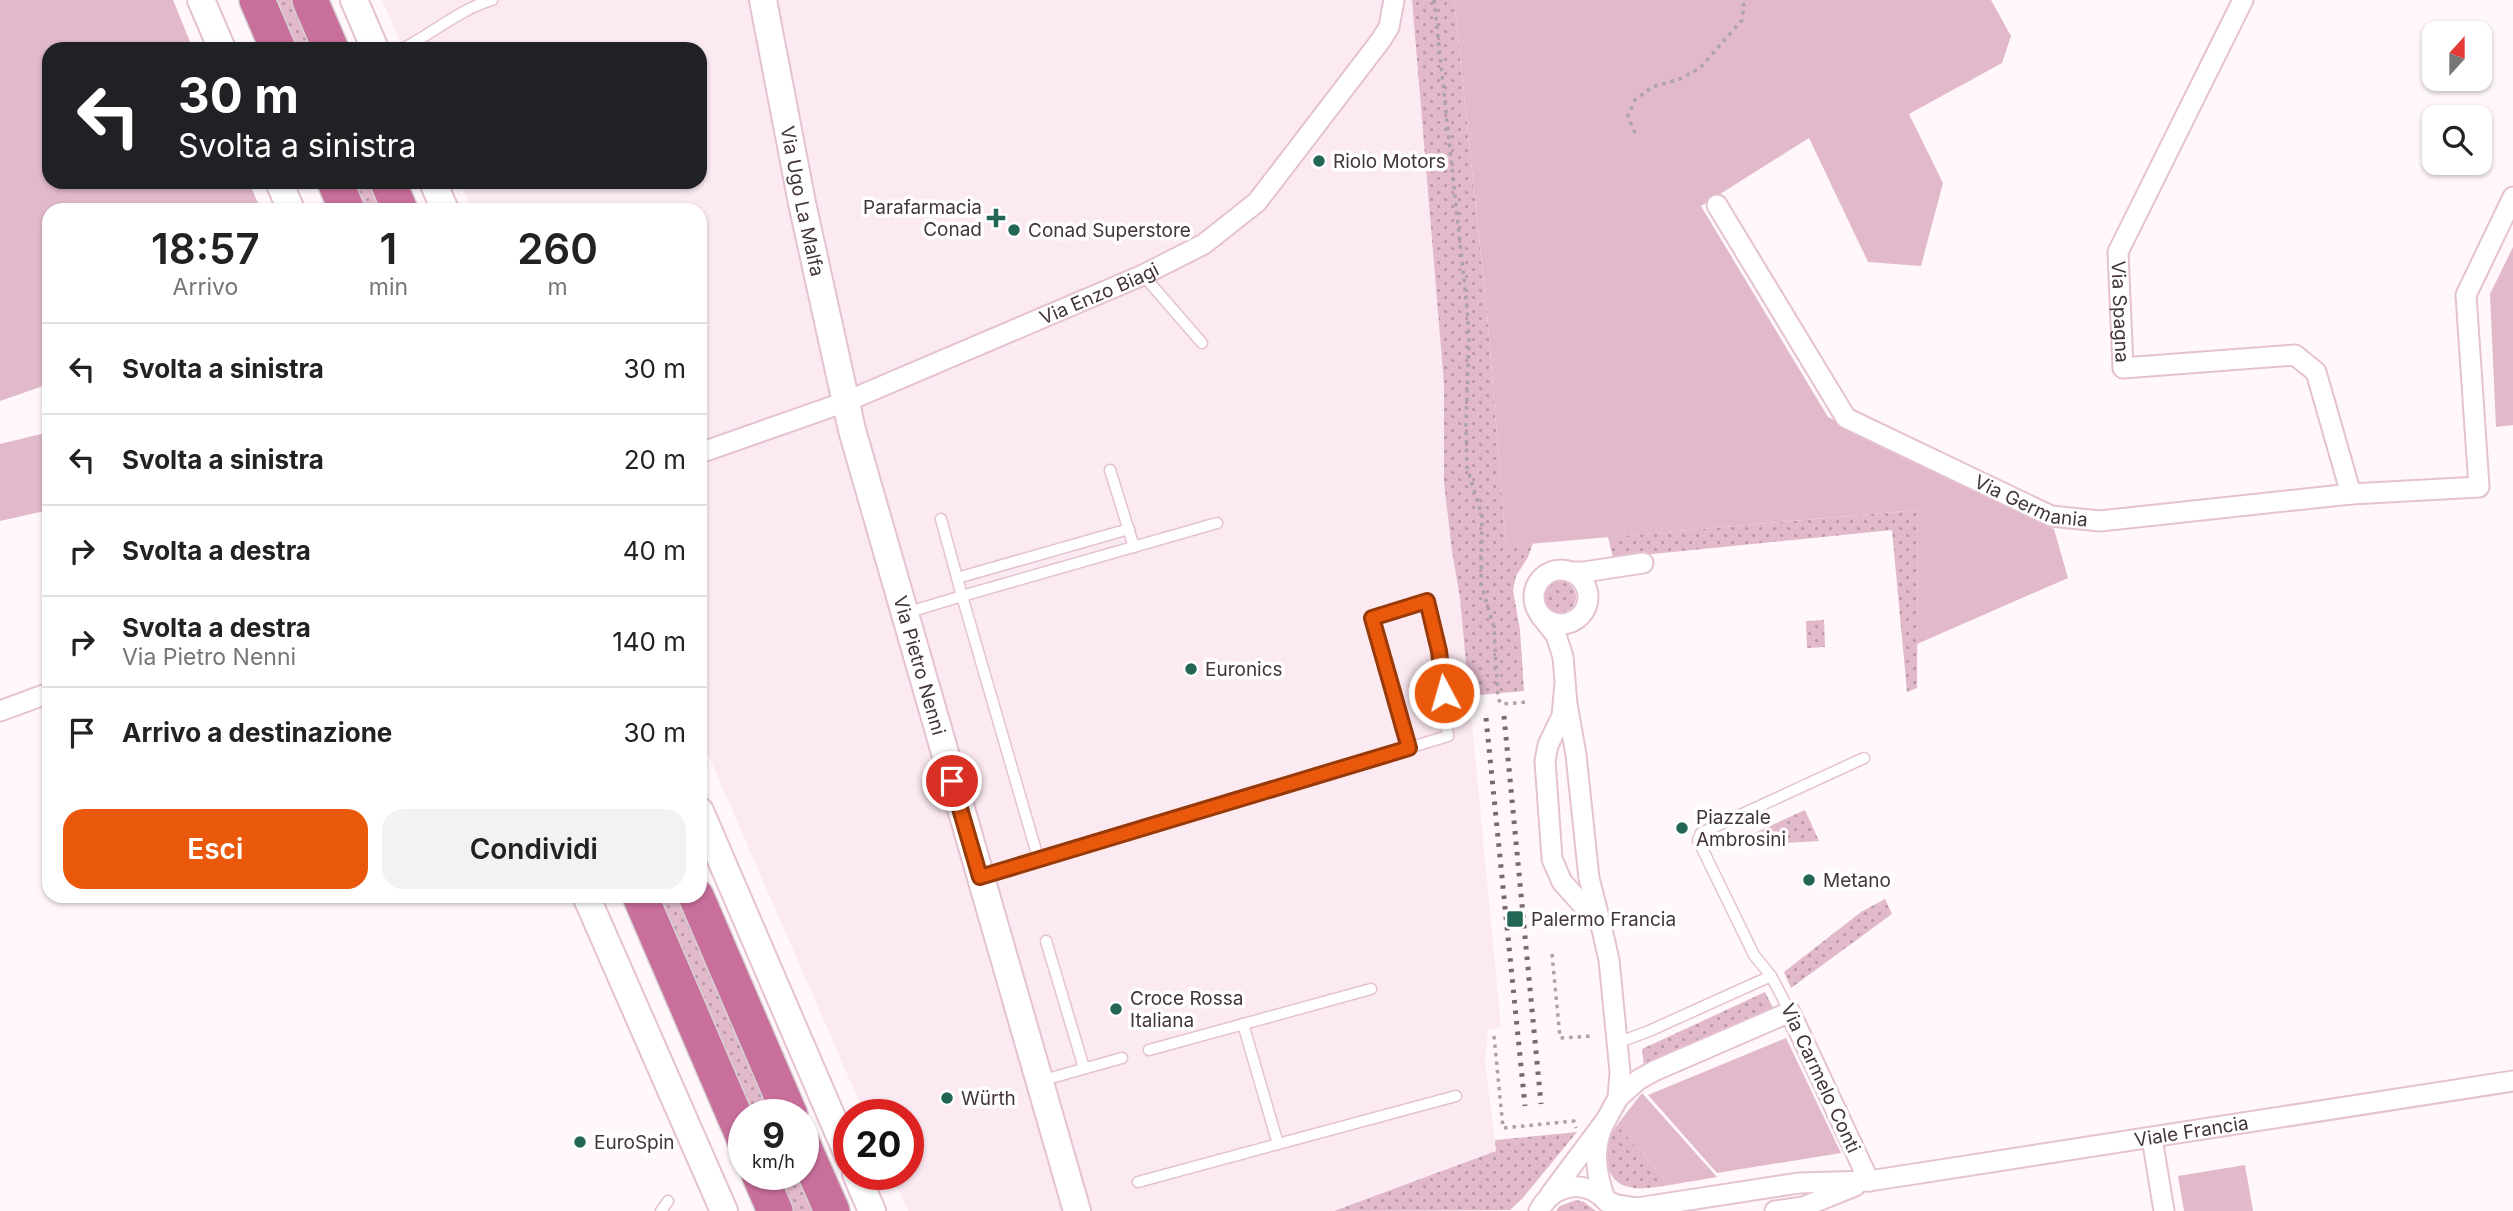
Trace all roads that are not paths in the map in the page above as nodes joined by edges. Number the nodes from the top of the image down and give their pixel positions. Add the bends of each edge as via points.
1 (201, 0) edge
2 (257, 0) edge
3 (310, 0) edge
4 (354, 0) edge
5 (492, 0) edge
6 (763, 0) edge
7 (1394, 0) edge
8 (2243, 0) edge
9 (219, 42) edge
10 (275, 42) edge
11 (328, 42) edge
12 (372, 42) edge
13 (416, 42) edge
14 (2513, 197) edge
15 (1717, 205) dead end
16 (1143, 275) junction
17 (1202, 343) dead end
18 (845, 402) junction
19 (707, 451) edge
20 (1110, 470) dead end
21 (2351, 494) junction
22 (941, 519) dead end
23 (1217, 523) dead end
24 (1129, 529) junction
25 (1134, 547) junction
26 (1643, 563) dead end
27 (1616, 566) junction
28 (1570, 572) junction
29 (957, 578) junction
30 (1587, 589) junction
31 (962, 596) junction
32 (904, 613) junction
33 (1539, 615) junction
34 (1580, 618) junction
35 (1563, 657) junction
36 (1565, 682) junction
37 (42, 695) edge
38 (0, 710) edge
39 (1409, 748) junction
40 (1864, 758) dead end
41 (707, 827) edge
42 (1039, 861) junction
43 (980, 877) junction
44 (589, 903) edge
45 (643, 903) edge
46 (699, 903) edge
47 (1601, 925) junction
48 (1046, 941) dead end
49 (1771, 976) junction
50 (1371, 989) dead end
51 (1790, 1012) junction
52 (1243, 1024) junction
53 (1617, 1043) junction
54 (1149, 1051) dead end
55 (1122, 1058) dead end
56 (1084, 1068) junction
57 (1040, 1081) junction
58 (2513, 1081) edge
59 (1456, 1096) dead end
60 (1618, 1098) junction
61 (783, 1099) edge
62 (728, 1101) edge
63 (833, 1120) edge
64 (1604, 1123) junction
65 (2152, 1138) junction
66 (1278, 1144) junction
67 (819, 1181) edge
68 (1869, 1181) junction
69 (1138, 1182) dead end
70 (766, 1190) edge
71 (863, 1190) edge
72 (668, 1201) dead end
73 (1608, 1205) edge
74 (1541, 1207) edge
75 (1802, 1209) edge
76 (661, 1211) edge
77 (724, 1211) edge
78 (775, 1211) edge
79 (832, 1211) edge
80 (872, 1211) edge
81 (1077, 1211) edge
82 (1775, 1211) edge
83 (2164, 1211) edge

1 - 9 street
2 - 10 highway
3 - 11 highway
4 - 12 street
5 - 13 lane
6 - 18 street, Via Ugo La Malfa
7 - 16 street, Via Enzo Biagi via 1389,27 1381,40 1257,202 1203,244
8 - 21 street, Via Spagna via 2118,252 2123,368 2295,355 2316,372
14 - 21 street, Via Germania via 2466,295 2479,487
15 - 21 street, Via Germania via 1846,418 2051,516 2100,521
16 - 17 lane
16 - 18 street, Via Enzo Biagi
18 - 19 street, Via Enzo Biagi
18 - 32 street, Via Pietro Nenni
20 - 24 lane
22 - 29 lane
23 - 25 lane
24 - 25 lane
24 - 29 lane
25 - 31 lane
26 - 27 street
27 - 28 street
27 - 30 street via 1596,575
28 - 30 street via 1581,578
28 - 33 street via 1552,571 1538,582 1533,599
29 - 31 lane
30 - 34 street via 1588,604
31 - 32 lane
31 - 42 lane
32 - 43 street, Via Pietro Nenni
33 - 34 street via 1564,625
33 - 35 street via 1556,635
34 - 35 street via 1566,641
35 - 36 street
36 - 47 street via 1589,878
36 - 47 street via 1562,716 1545,761 1552,859 1562,882
37 - 38 street
39 - 39 lane via 1448,736 1439,651 1427,601 1372,618
39 - 42 lane
40 - 49 lane, Via Carmelo Conti via 1699,836 1754,956
41 - 63 street
42 - 43 lane
43 - 57 street, Via Pietro Nenni
44 - 77 street
45 - 62 highway
46 - 61 highway
47 - 53 street
48 - 56 lane
49 - 51 lane, Via Carmelo Conti
49 - 53 lane
50 - 52 lane
51 - 60 street via 1638,1080
51 - 68 street, Via Carmelo Conti
52 - 54 lane
52 - 66 lane
53 - 60 street
55 - 56 lane
56 - 57 lane
57 - 81 street, Via Pietro Nenni
58 - 65 street, Viale Francia
59 - 66 lane
60 - 64 street
64 - 73 street via 1595,1154
64 - 74 street
65 - 68 street, Viale Francia
65 - 83 street
66 - 69 lane
67 - 79 highway
68 - 73 street, Viale Francia via 1799,1183 1637,1209
68 - 75 street, Viale Francia
70 - 78 highway
71 - 80 street
72 - 76 lane
73 - 74 street, Viale Francia via 1596,1192 1567,1186
75 - 82 street, Viale Francia

